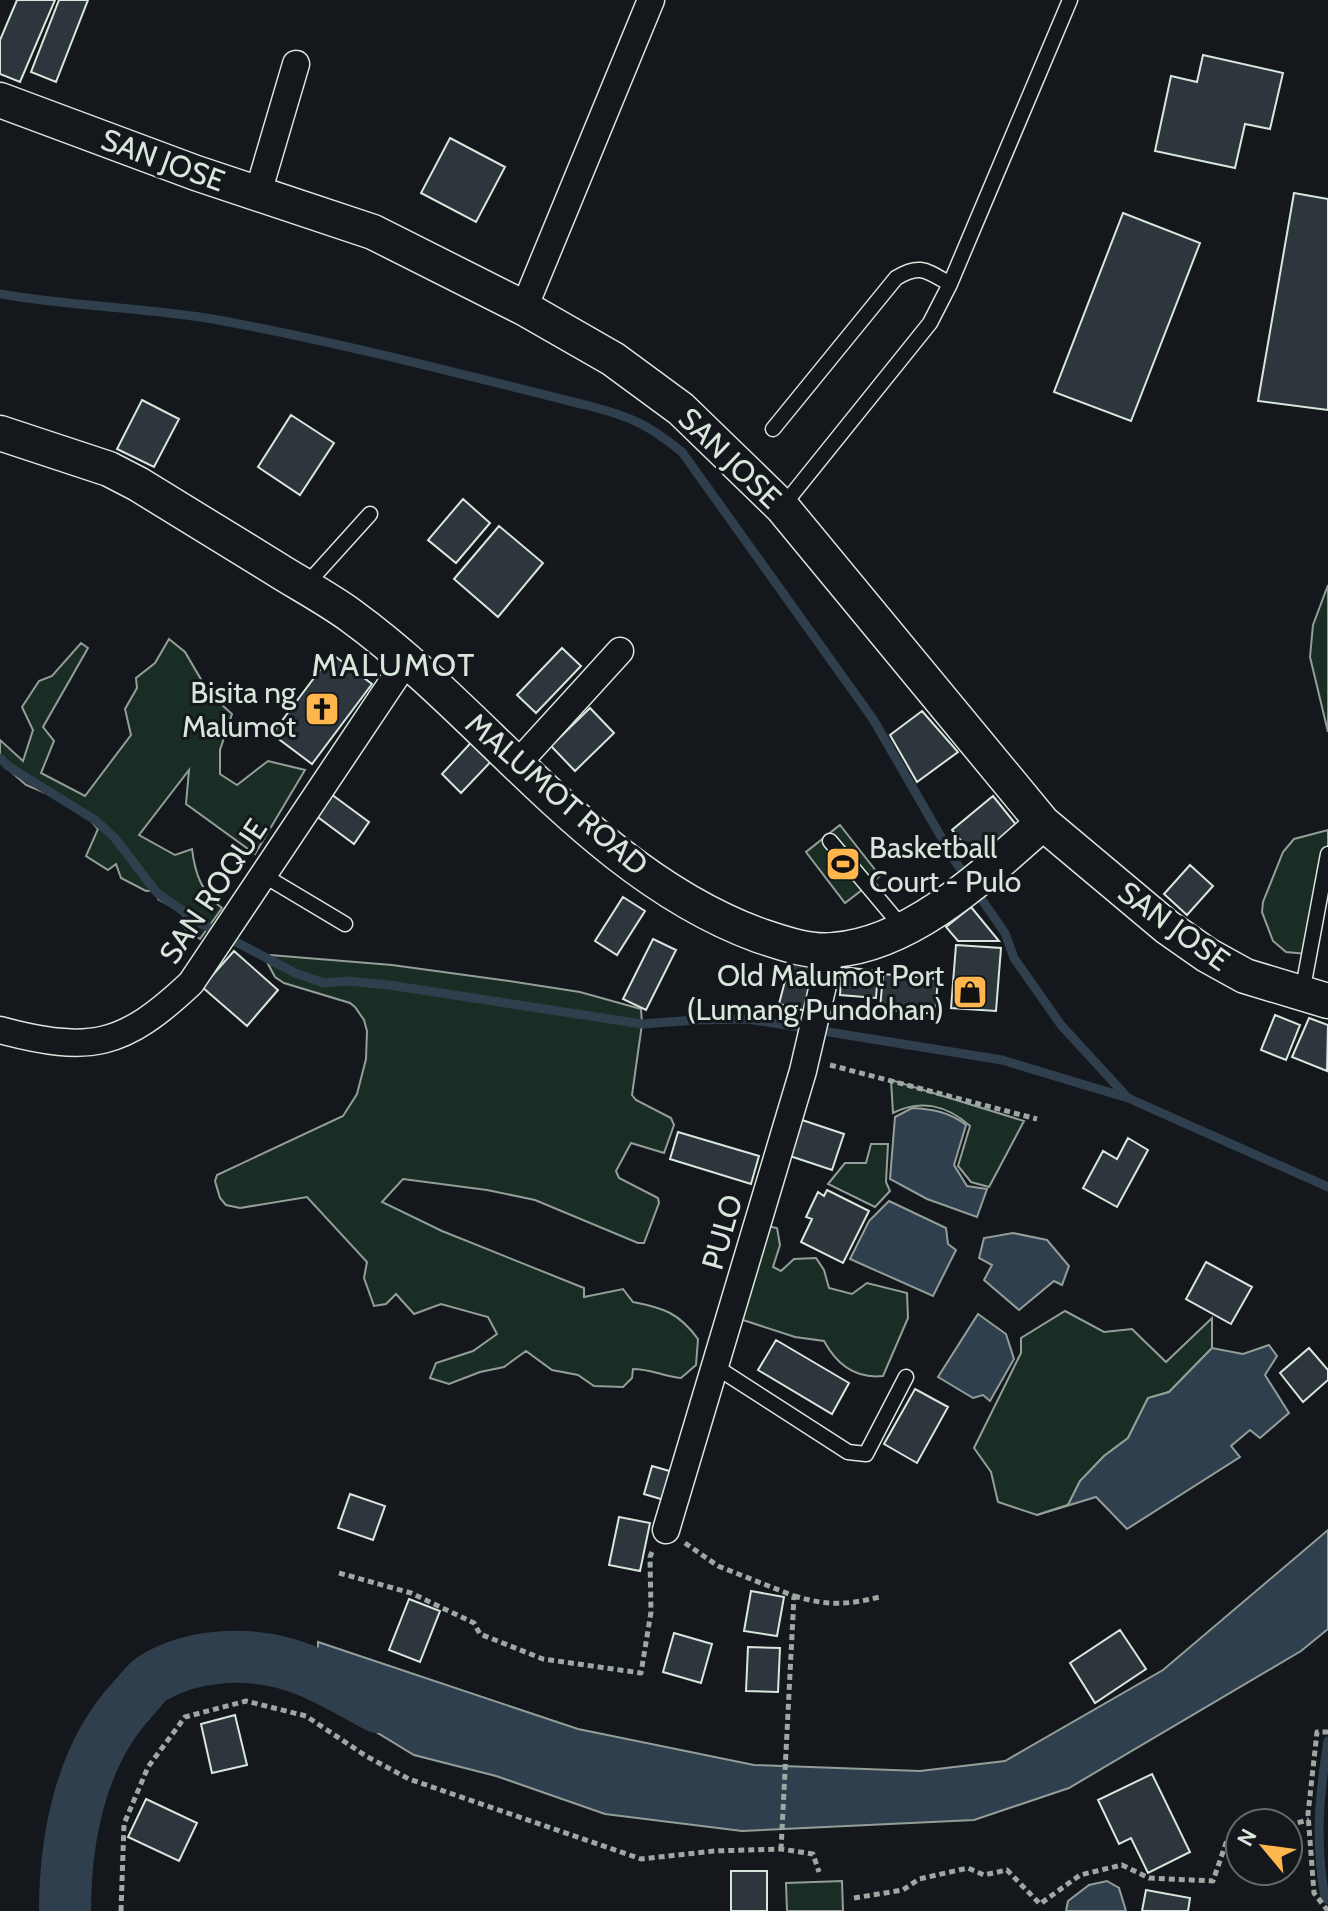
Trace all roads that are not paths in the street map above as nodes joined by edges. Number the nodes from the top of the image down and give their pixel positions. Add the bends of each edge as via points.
1 (651, 0) edge
2 (1070, 0) edge
3 (296, 64) dead end
4 (0, 100) edge
5 (258, 193) junction
6 (950, 284) junction
7 (524, 308) junction
8 (773, 429) dead end
9 (0, 433) edge
10 (782, 507) junction
11 (370, 514) dead end
12 (304, 586) junction
13 (620, 651) dead end
14 (407, 660) junction
15 (518, 763) junction
16 (1043, 823) junction
17 (830, 841) dead end
18 (1328, 854) edge
19 (263, 875) junction
20 (345, 924) dead end
21 (903, 928) junction
22 (831, 951) junction
23 (1315, 997) edge
24 (0, 1030) edge
25 (716, 1367) junction
26 (906, 1377) dead end
27 (666, 1530) road end

1 - 7 street
2 - 6 lane
3 - 5 street
4 - 5 street, SAN JOSE
5 - 7 street, SAN JOSE via 373,232
6 - 8 lane via 925,269 910,269 896,278
6 - 10 lane via 930,323
7 - 10 street, SAN JOSE via 613,359 681,409
9 - 12 street, MALUMOT ROAD via 109,469
10 - 16 street, SAN JOSE
11 - 12 lane
12 - 14 street, MALUMOT ROAD
13 - 15 street
14 - 15 street, MALUMOT ROAD
14 - 19 street, SAN ROQUE
15 - 22 street, MALUMOT ROAD via 616,854 669,889 740,928 787,945
16 - 21 street, MALUMOT ROAD via 985,874
16 - 23 street, SAN JOSE via 1207,955 1245,976
17 - 21 lane
18 - 23 lane
19 - 20 lane
19 - 24 street, SAN ROQUE via 191,983 158,1015 96,1042 55,1043
21 - 22 street, MALUMOT ROAD via 861,946
22 - 25 street, PULO
25 - 26 lane via 858,1455 866,1454
25 - 27 street, PULO

